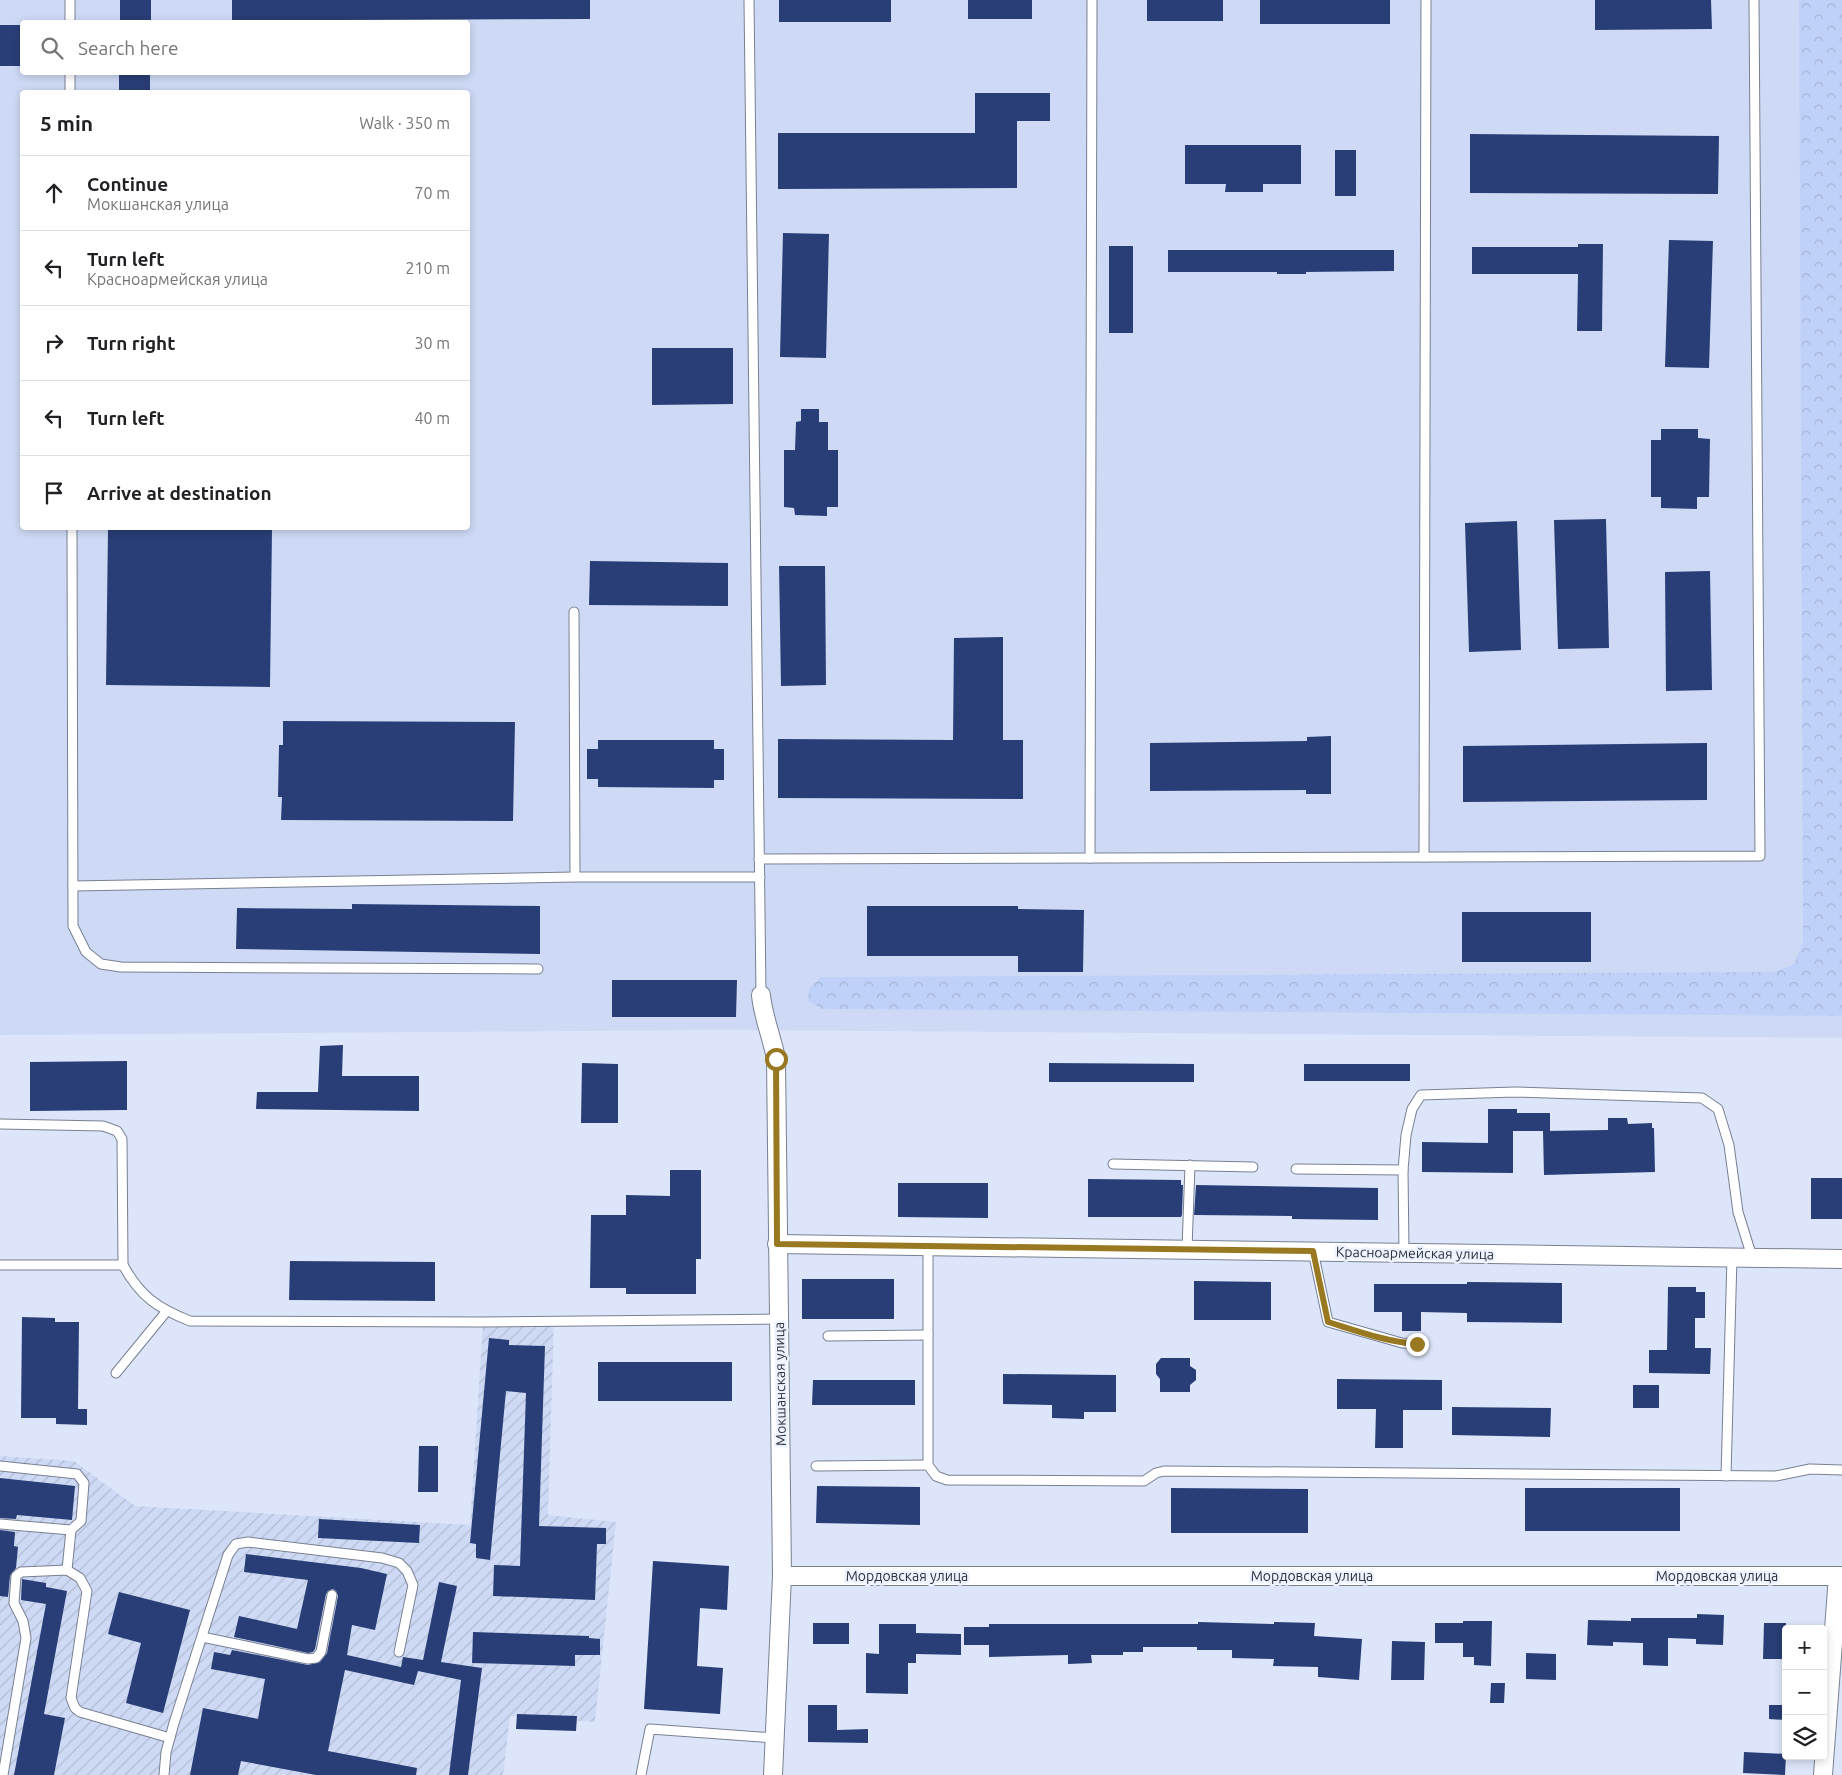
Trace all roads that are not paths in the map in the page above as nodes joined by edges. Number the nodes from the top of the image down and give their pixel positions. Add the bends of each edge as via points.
1 (70, 0) edge
2 (749, 0) edge
3 (1092, 0) edge
4 (1426, 0) edge
5 (1754, 0) edge
6 (70, 20) edge
7 (70, 75) edge
8 (70, 90) edge
9 (72, 530) edge
10 (574, 612) dead end
11 (1424, 857) junction
12 (1090, 858) junction
13 (759, 859) junction
14 (575, 877) junction
15 (760, 877) junction
16 (73, 886) junction
17 (538, 968) dead end
18 (761, 995) joint
19 (0, 1124) edge
20 (1113, 1164) dead end
21 (1190, 1165) junction
22 (1252, 1166) dead end
23 (1296, 1169) dead end
24 (1403, 1170) junction
25 (777, 1244) junction
26 (928, 1246) junction
27 (1188, 1250) junction
28 (1313, 1251) junction
29 (1404, 1252) junction
30 (1732, 1257) junction
31 (1752, 1257) junction
32 (1842, 1258) edge
33 (123, 1264) junction
34 (0, 1265) edge
35 (166, 1312) junction
36 (778, 1319) junction
37 (928, 1335) junction
38 (828, 1336) dead end
39 (1417, 1344) dead end
40 (116, 1373) dead end
41 (0, 1466) edge
42 (816, 1466) dead end
43 (928, 1466) junction
44 (1842, 1470) edge
45 (1726, 1476) junction
46 (0, 1524) edge
47 (71, 1530) junction
48 (68, 1570) junction
49 (782, 1576) junction
50 (1840, 1576) edge
51 (332, 1595) dead end
52 (202, 1637) junction
53 (399, 1652) dead end
54 (170, 1738) junction
55 (774, 1738) junction
56 (3, 1775) edge
57 (164, 1775) edge
58 (641, 1775) edge
59 (773, 1775) edge
60 (1823, 1775) edge

1 - 6 lane
2 - 13 lane
3 - 12 lane
4 - 11 lane
5 - 11 lane via 1760,856
7 - 8 lane
9 - 16 lane
10 - 14 lane
11 - 12 lane
12 - 13 lane
13 - 15 lane
14 - 15 lane
14 - 16 lane
15 - 18 lane
16 - 17 lane via 73,926 86,952 101,964 121,967
18 - 25 street, Мокшанская улица via 776,1059
19 - 33 lane via 103,1126 117,1131 122,1139
20 - 21 lane
21 - 22 lane
21 - 27 lane
23 - 24 lane
24 - 29 lane
24 - 31 lane via 1412,1109 1421,1096 1515,1092 1702,1098 1718,1109 1729,1144 1738,1212
25 - 26 street, Красноармейская улица
25 - 36 street, Мокшанская улица
26 - 27 street, Красноармейская улица
26 - 37 lane
27 - 28 street, Красноармейская улица
28 - 29 street, Красноармейская улица
28 - 39 lane via 1328,1322 1402,1343
29 - 30 street, Красноармейская улица
30 - 31 street, Красноармейская улица
30 - 45 lane
31 - 32 street, Красноармейская улица
33 - 34 lane
33 - 35 lane via 146,1298
35 - 36 lane via 190,1321
35 - 40 lane
36 - 49 street, Мокшанская улица
37 - 38 lane
37 - 43 lane
41 - 47 lane via 77,1474 84,1483 80,1521
42 - 43 lane
43 - 45 lane via 936,1476 947,1480 1144,1481 1164,1471
44 - 45 lane via 1810,1469 1776,1476
46 - 47 lane
47 - 48 lane
48 - 54 lane via 80,1578 87,1591 71,1698 75,1708
48 - 56 lane via 21,1572 16,1576 14,1603 23,1621 26,1638
49 - 50 street, Мордовская улица
49 - 55 street, Мокшанская улица
50 - 60 street
51 - 52 lane via 321,1652 316,1658
52 - 53 lane via 228,1555 236,1544 248,1542 382,1558 399,1563 408,1571 413,1584
52 - 54 lane
54 - 57 lane
55 - 58 lane via 650,1729
55 - 59 street, Мокшанская улица

